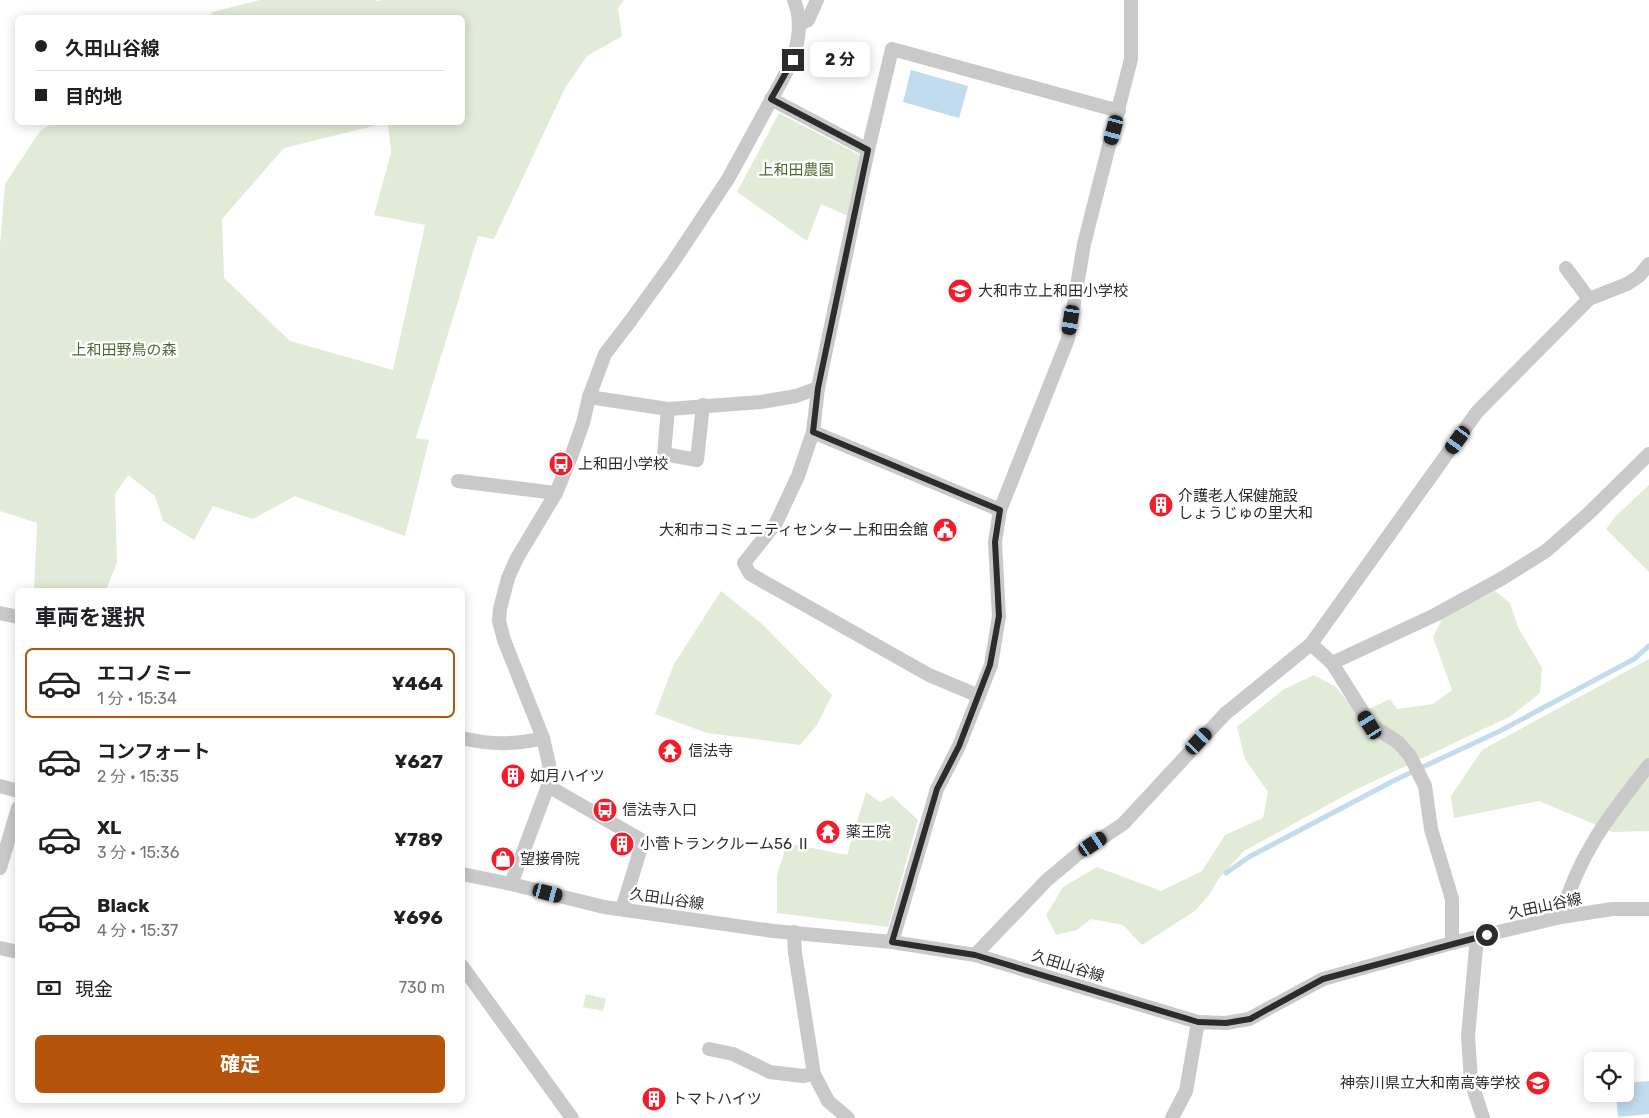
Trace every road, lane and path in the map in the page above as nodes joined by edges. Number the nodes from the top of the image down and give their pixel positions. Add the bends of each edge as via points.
1 (794, 0) edge
2 (817, 0) edge
3 (1131, 0) edge
4 (799, 24) junction
5 (771, 99) junction
6 (1118, 111) junction
7 (868, 150) junction
8 (1649, 264) edge
9 (1566, 268) dead end
10 (1589, 299) junction
11 (818, 388) junction
12 (589, 397) junction
13 (703, 405) junction
14 (668, 409) junction
15 (813, 432) junction
16 (1649, 454) edge
17 (458, 480) dead end
18 (556, 492) junction
19 (1000, 510) junction
20 (0, 613) edge
21 (15, 616) edge
22 (1311, 644) junction
23 (1332, 663) junction
24 (978, 696) junction
25 (543, 738) junction
26 (465, 739) edge
27 (1649, 765) edge
28 (0, 786) edge
29 (548, 786) junction
30 (15, 790) edge
31 (15, 818) edge
32 (0, 868) edge
33 (465, 875) edge
34 (511, 884) junction
35 (622, 909) junction
36 (1649, 909) edge
37 (1561, 917) junction
38 (794, 932) junction
39 (1477, 937) junction
40 (892, 942) junction
41 (1452, 943) junction
42 (0, 948) edge
43 (15, 951) edge
44 (975, 955) junction
45 (465, 970) edge
46 (1198, 1022) junction
47 (709, 1049) dead end
48 (814, 1074) junction
49 (572, 1118) edge
50 (848, 1118) edge
51 (1172, 1118) edge
52 (1483, 1118) edge

1 - 4 street
2 - 4 street via 808,20
3 - 6 street via 1131,59
4 - 5 street via 799,40 793,60
5 - 7 street
5 - 12 street via 728,179 673,262 605,354
6 - 7 street via 892,49
6 - 19 street via 1084,244 1068,339
7 - 11 street
8 - 10 street via 1627,284
9 - 10 street
10 - 22 street via 1477,412
11 - 13 street via 796,396 761,402
11 - 15 street
12 - 14 street
12 - 18 street via 583,423
13 - 14 street
13 - 14 street via 697,460 664,454
15 - 19 street
15 - 24 street via 798,476 776,523 744,564 750,574 929,675
16 - 23 street via 1546,551 1435,615
17 - 18 street
18 - 25 street via 508,578 499,621
19 - 24 street via 995,542 999,616 990,665
20 - 21 street
22 - 23 street
22 - 44 street via 1225,714 1123,824 1078,854 1047,880
23 - 41 street via 1370,725 1399,743 1410,756 1425,786 1431,829 1452,899
24 - 40 street via 959,746 937,789
25 - 26 street via 512,744
25 - 29 street via 549,764
27 - 37 street via 1584,856 1568,890
28 - 30 street
29 - 34 street
29 - 35 street via 643,841
31 - 32 street
33 - 34 street, 久田山谷線
34 - 35 street, 久田山谷線
35 - 38 street, 久田山谷線
36 - 37 street, 久田山谷線
37 - 39 street, 久田山谷線
38 - 40 street, 久田山谷線
38 - 48 street
39 - 41 street, 久田山谷線
39 - 52 street via 1468,1036 1471,1081
40 - 44 street, 久田山谷線
41 - 46 street, 久田山谷線 via 1323,979 1250,1019 1226,1023
42 - 43 street
44 - 46 street, 久田山谷線
45 - 49 street
46 - 51 street via 1186,1091
47 - 48 street via 733,1054 770,1072
48 - 50 street via 828,1101

